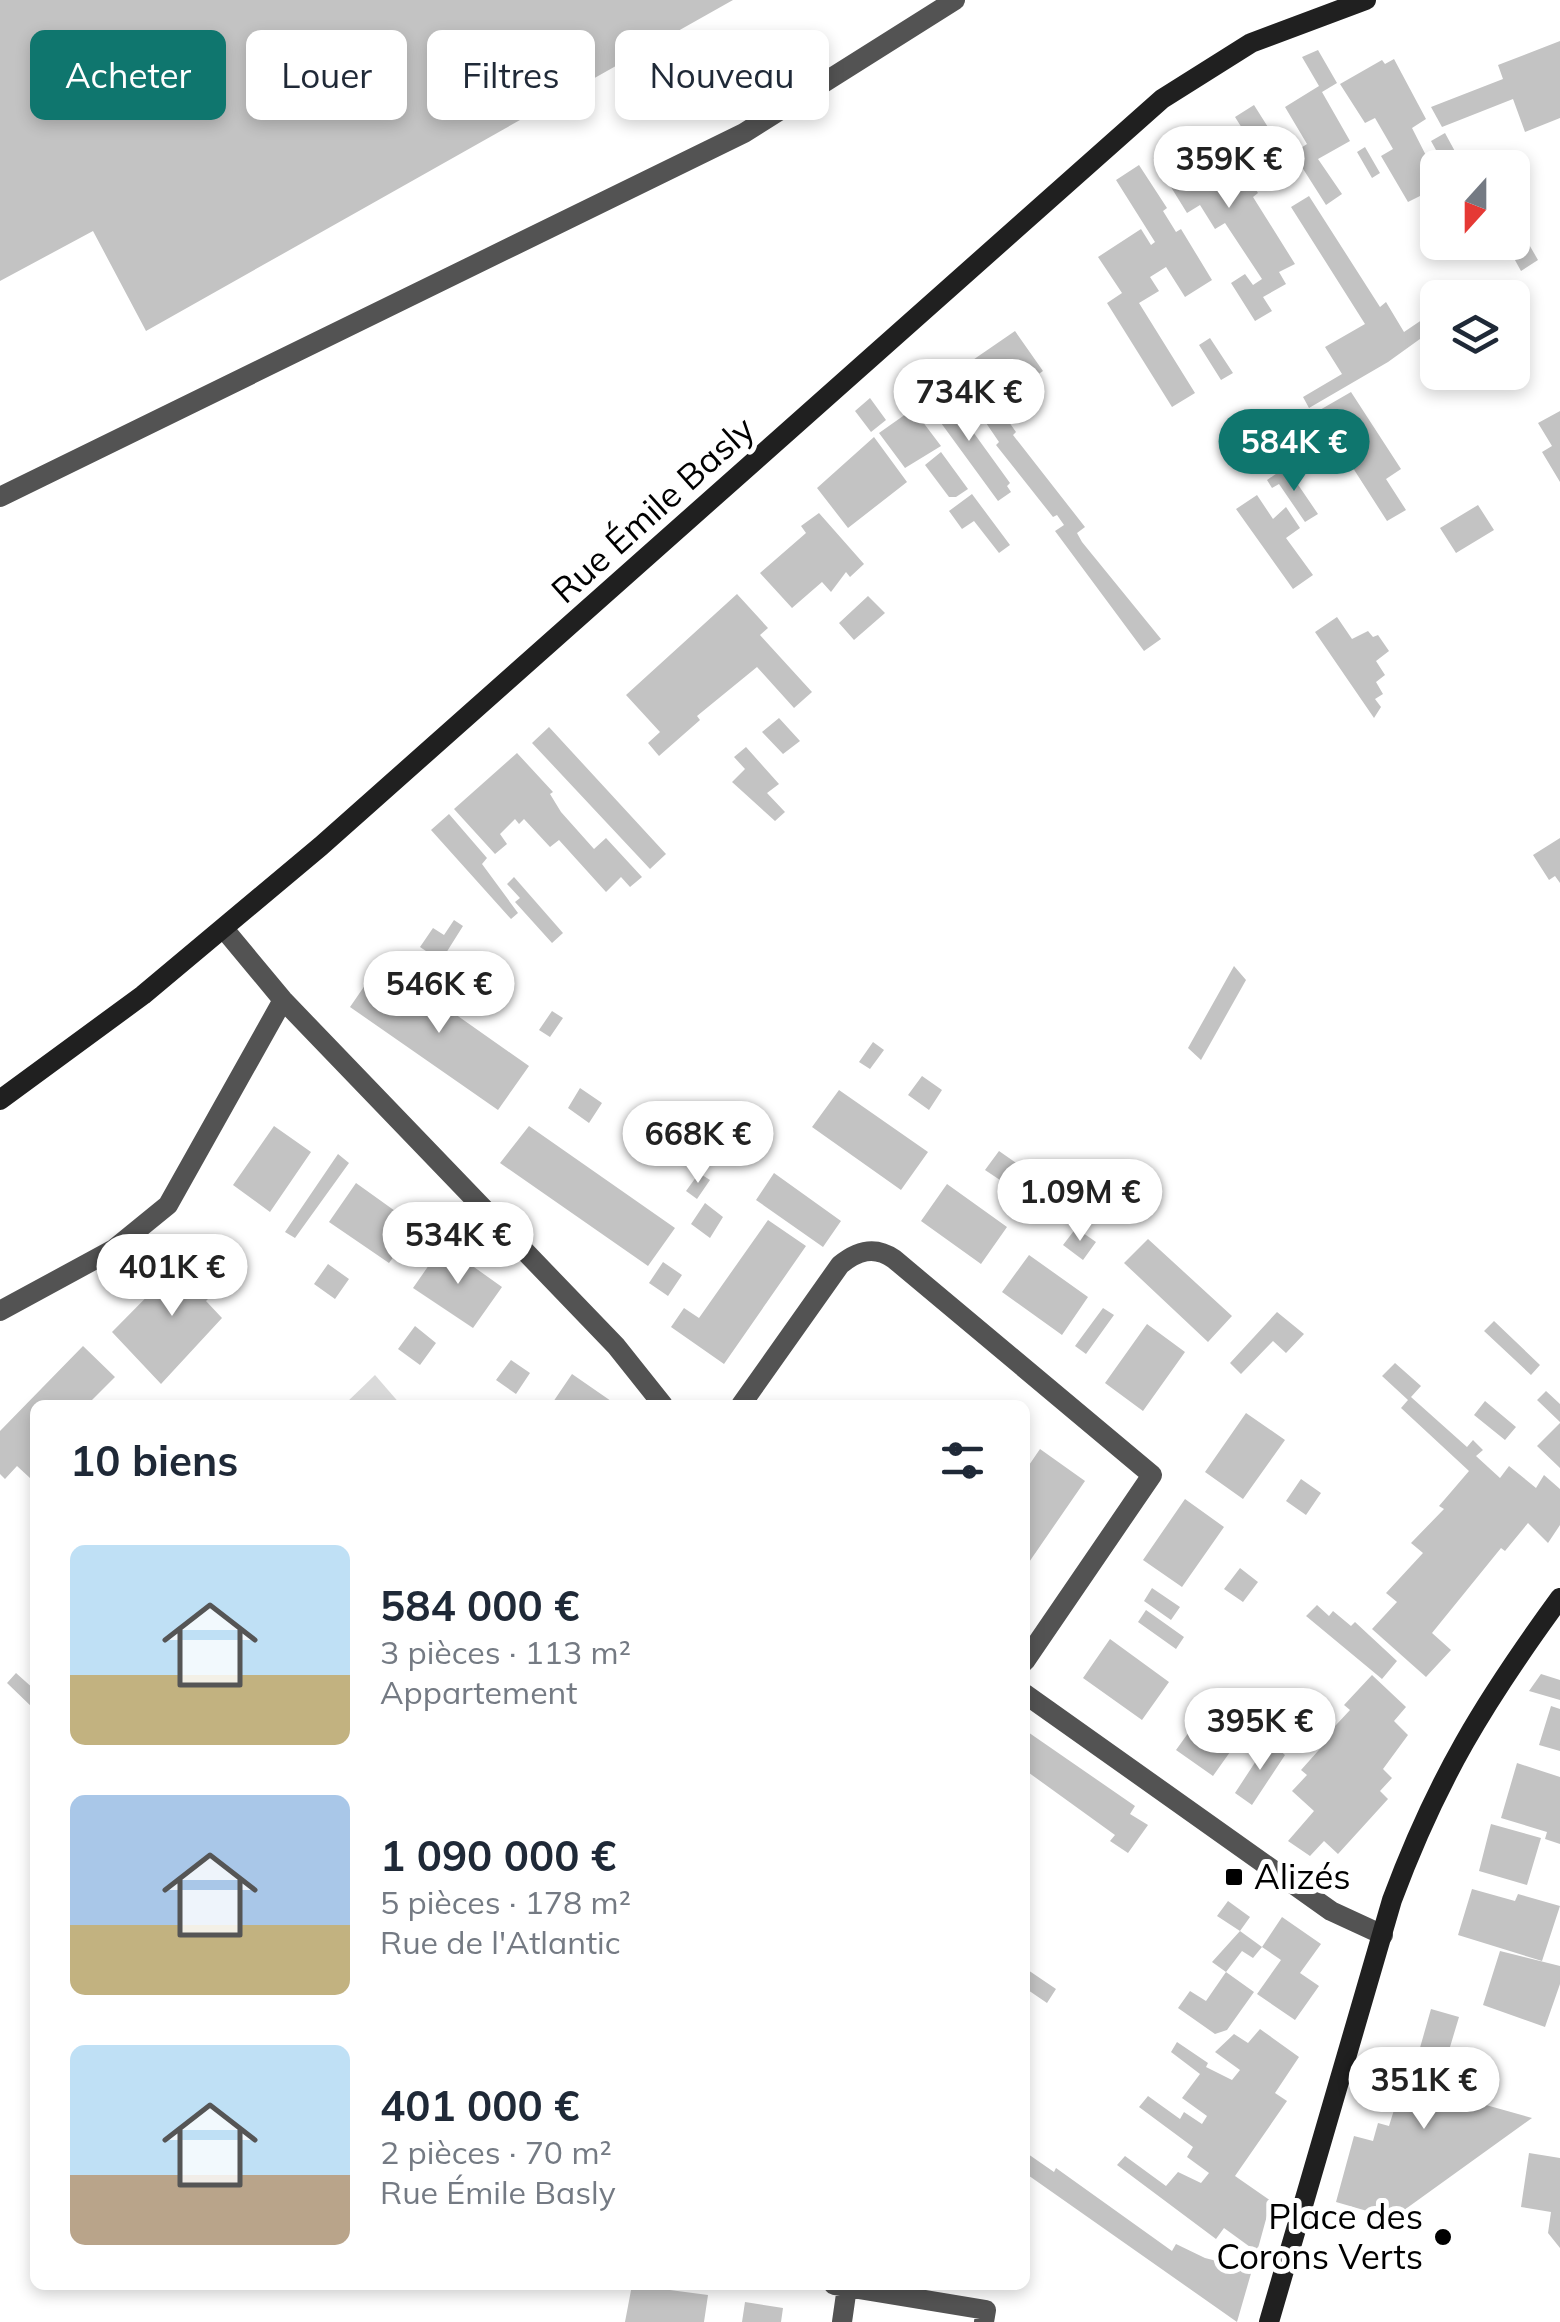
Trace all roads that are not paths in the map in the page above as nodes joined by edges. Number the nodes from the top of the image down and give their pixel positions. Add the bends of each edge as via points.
1 (955, 0) edge
2 (1366, 0) edge
3 (0, 497) edge
4 (224, 929) junction
5 (284, 1000) junction
6 (0, 1100) edge
7 (0, 1311) edge
8 (659, 1400) edge
9 (745, 1400) edge
10 (1560, 1598) edge
11 (1030, 1654) edge
12 (1030, 1698) edge
13 (1382, 1935) junction
14 (841, 2290) edge
15 (865, 2290) edge
16 (842, 2322) edge
17 (984, 2322) edge
18 (1270, 2322) edge

1 - 3 street via 744,133
2 - 4 street, Rue Émile Basly via 1251,43 1162,100
4 - 5 street
4 - 6 street, Rue Émile Basly
5 - 7 street via 168,1205 114,1249
5 - 8 street via 616,1346
9 - 11 street via 840,1265 874,1250 894,1259 1152,1475
10 - 13 street via 1458,1749 1414,1842
12 - 13 street via 1331,1911
13 - 18 street
14 - 16 street
15 - 17 street via 986,2310

